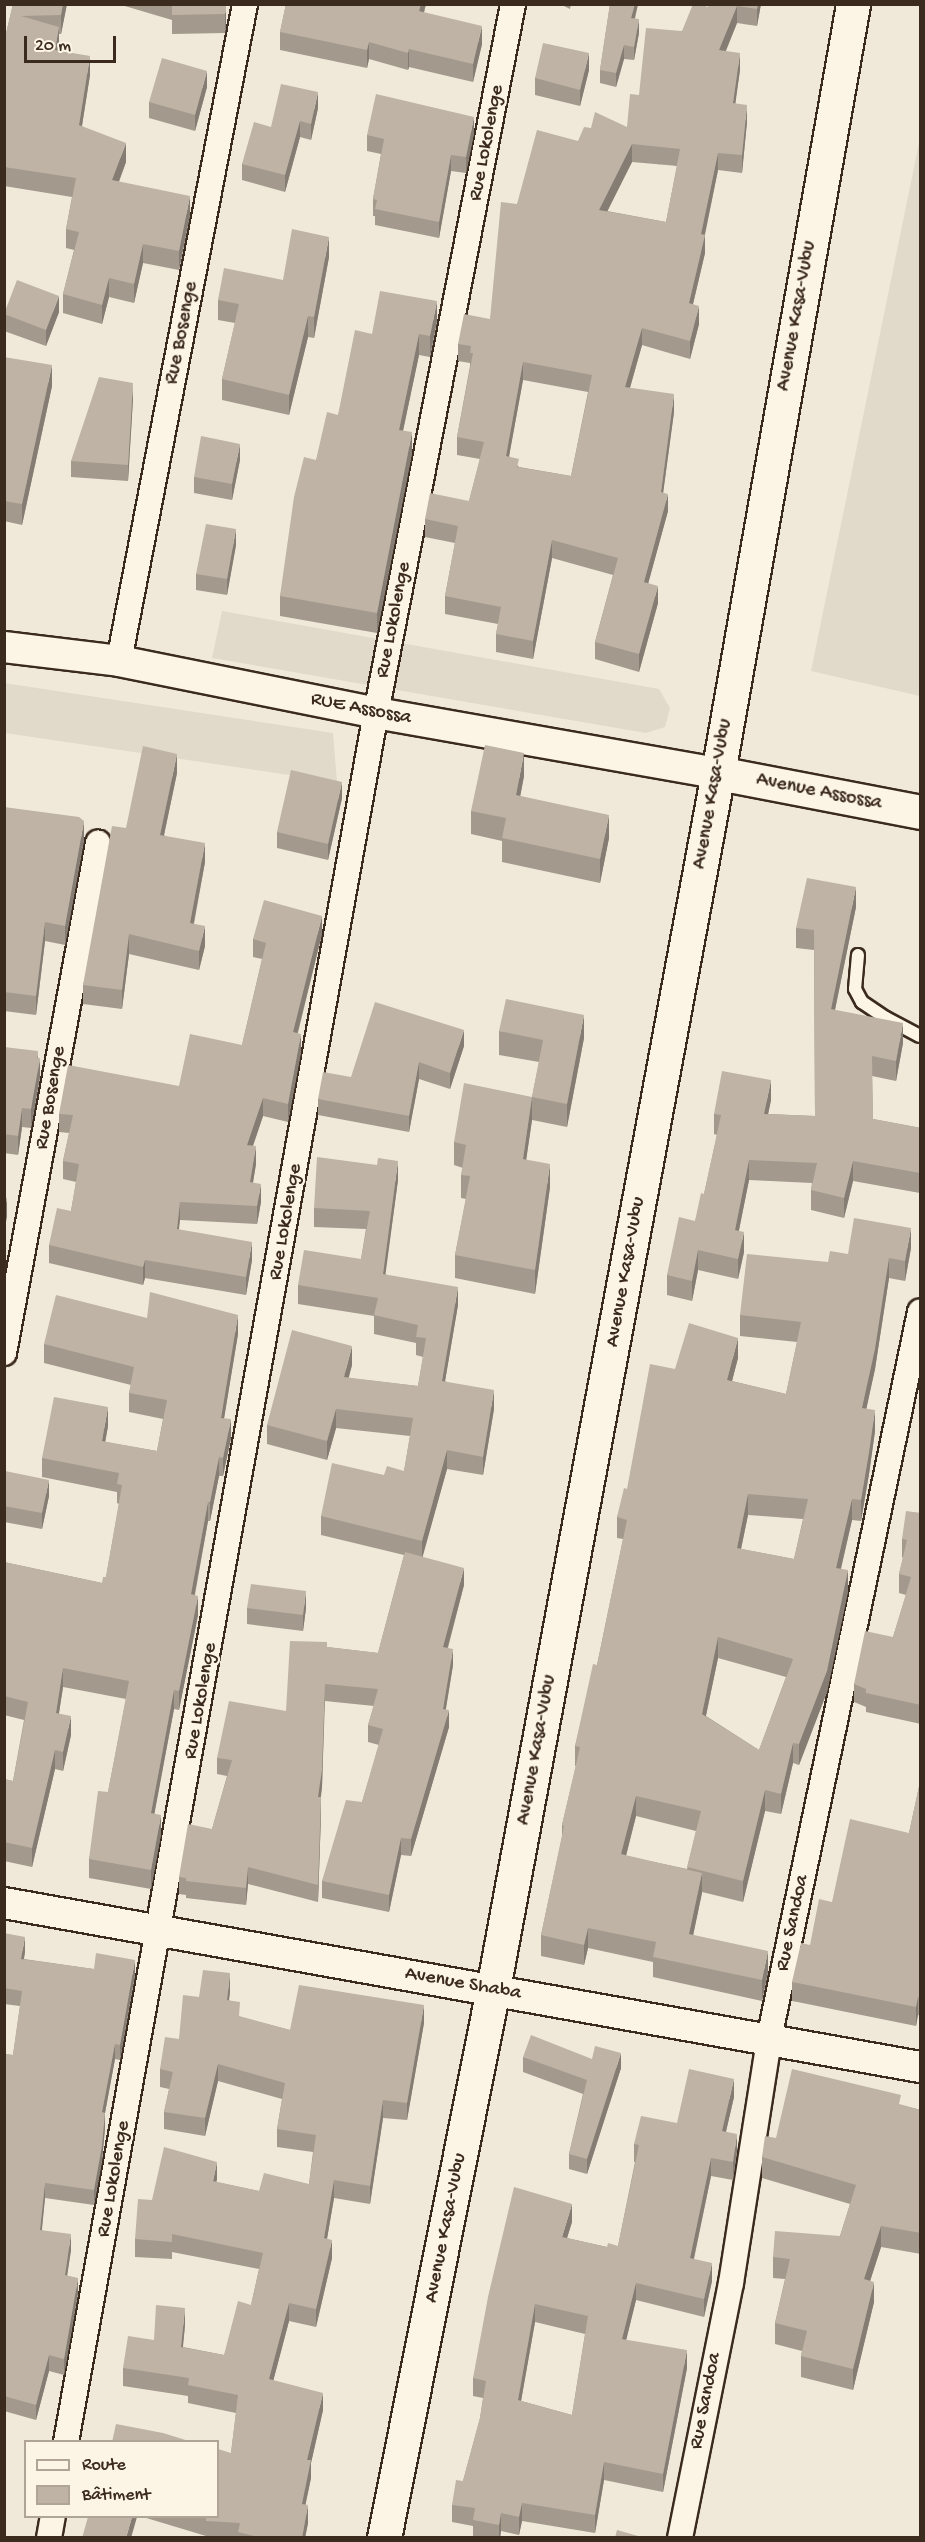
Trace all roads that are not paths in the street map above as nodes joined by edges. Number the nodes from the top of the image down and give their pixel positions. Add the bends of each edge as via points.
1 (245, 4) edge
2 (513, 4) edge
3 (853, 4) edge
4 (4, 647) edge
5 (118, 661) junction
6 (376, 713) junction
7 (718, 773) junction
8 (921, 812) edge
9 (98, 843) dead end
10 (858, 955) dead end
11 (921, 1036) edge
12 (921, 1312) edge
13 (4, 1353) edge
14 (4, 1903) edge
15 (159, 1932) junction
16 (493, 1989) junction
17 (769, 2038) junction
18 (921, 2067) edge
19 (66, 2440) edge
20 (52, 2518) edge
21 (49, 2538) edge
22 (384, 2538) edge
23 (680, 2538) edge

1 - 5 street, Rue Bosenge
2 - 6 street, Rue Lokolenge
3 - 7 main road, Avenue Kasa-Vubu
4 - 5 street, RUE Assossa
5 - 6 street, RUE Assossa
6 - 7 street, RUE Assossa
6 - 15 street, Rue Lokolenge
7 - 8 main road, Avenue Assossa
7 - 16 main road, Avenue Kasa-Vubu
9 - 13 street, Rue Bosenge
10 - 11 lane via 855,989 862,1002
12 - 17 street, Rue Sandoa
14 - 15 street, Avenue Shaba
15 - 16 street, Avenue Shaba
15 - 19 street, Rue Lokolenge
16 - 17 street, Avenue Shaba
16 - 22 main road, Avenue Kasa-Vubu
17 - 18 street, Avenue Shaba
17 - 23 street, Rue Sandoa via 730,2283
20 - 21 street

